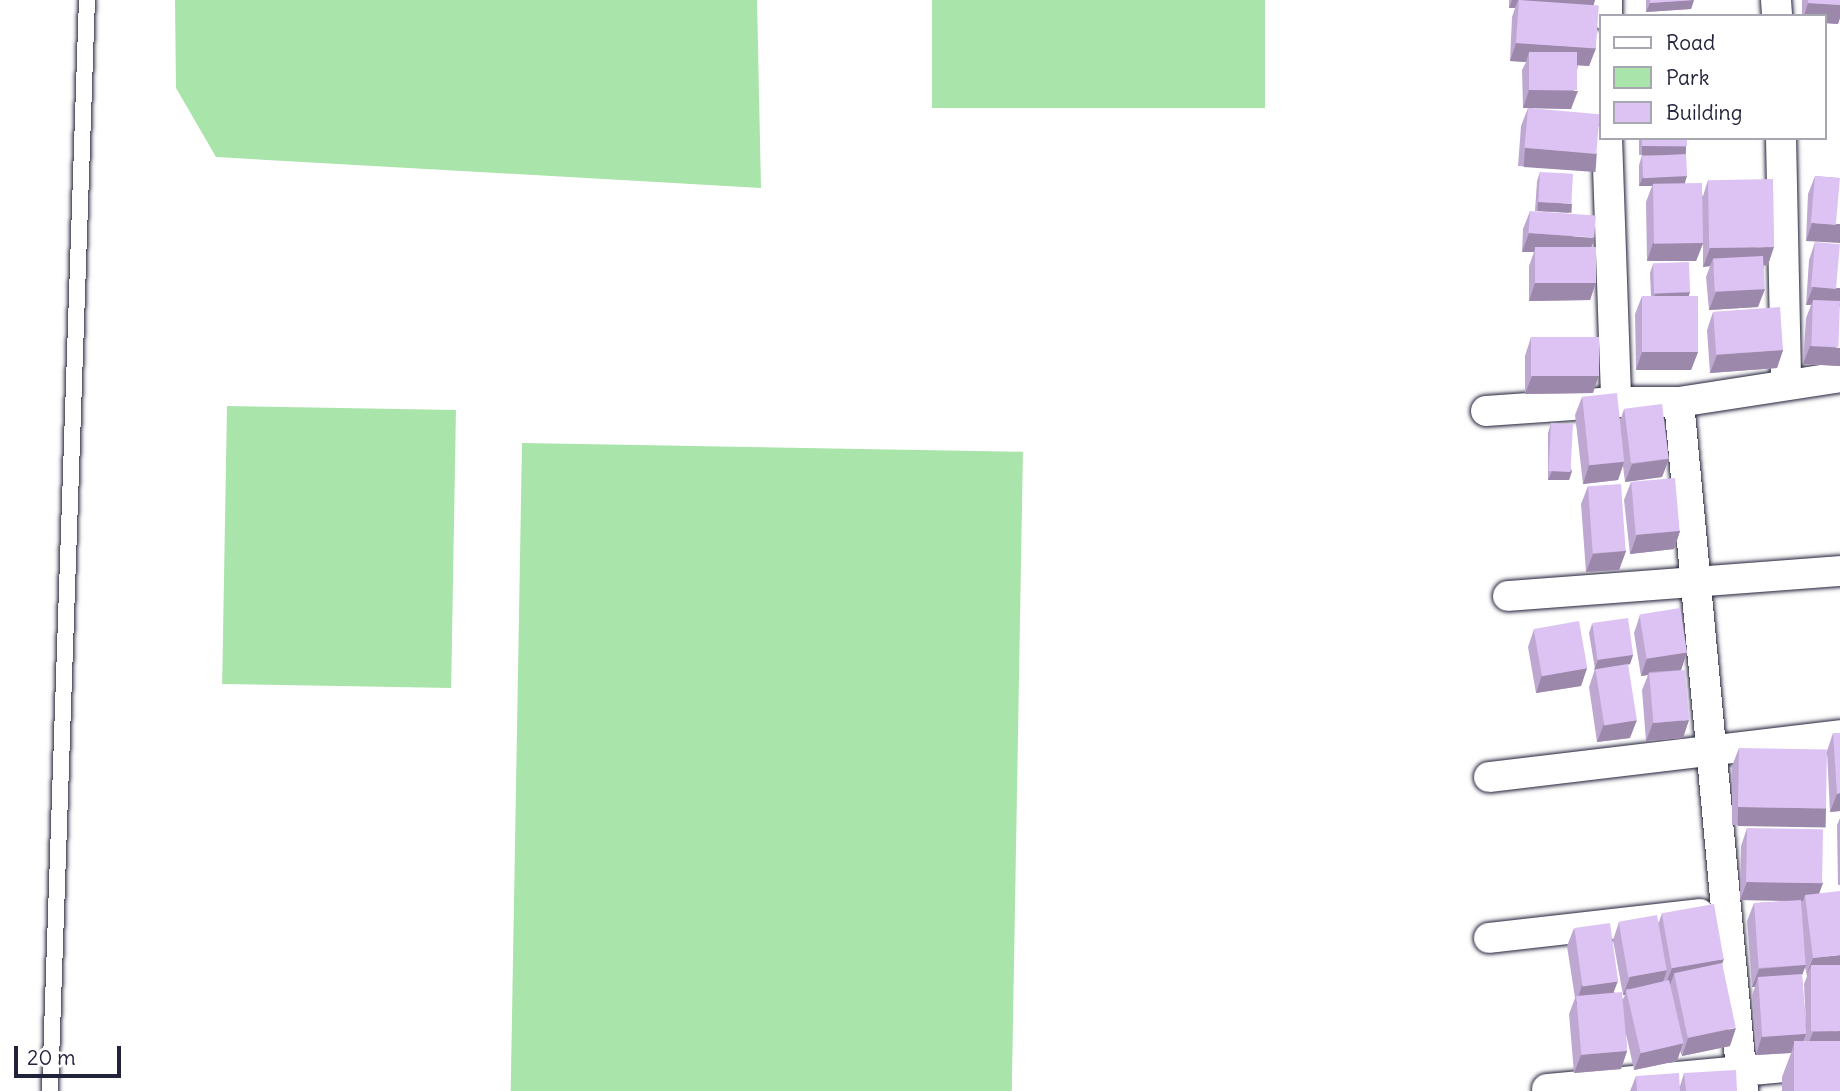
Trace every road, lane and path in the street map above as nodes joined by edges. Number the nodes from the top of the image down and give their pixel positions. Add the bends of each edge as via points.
1 (88, 0) edge
2 (1607, 140) edge
3 (1781, 140) edge
4 (1840, 377) edge
5 (1786, 385) junction
6 (1616, 402) junction
7 (1679, 402) junction
8 (1486, 411) dead end
9 (1840, 571) edge
10 (1693, 582) junction
11 (1508, 596) dead end
12 (1840, 735) edge
13 (1716, 748) junction
14 (1489, 777) dead end
15 (1743, 909) junction
16 (1489, 938) dead end
17 (1840, 1062) edge
18 (1742, 1082) edge
19 (1547, 1089) dead end
20 (50, 1091) edge

1 - 20 lane
2 - 6 street
3 - 5 street
4 - 5 street
5 - 7 street
6 - 7 street
6 - 8 street
7 - 10 street
9 - 10 street
10 - 11 street
10 - 13 street
12 - 13 street
13 - 14 street
13 - 15 street
15 - 16 street
15 - 18 street
17 - 18 street
18 - 19 street

